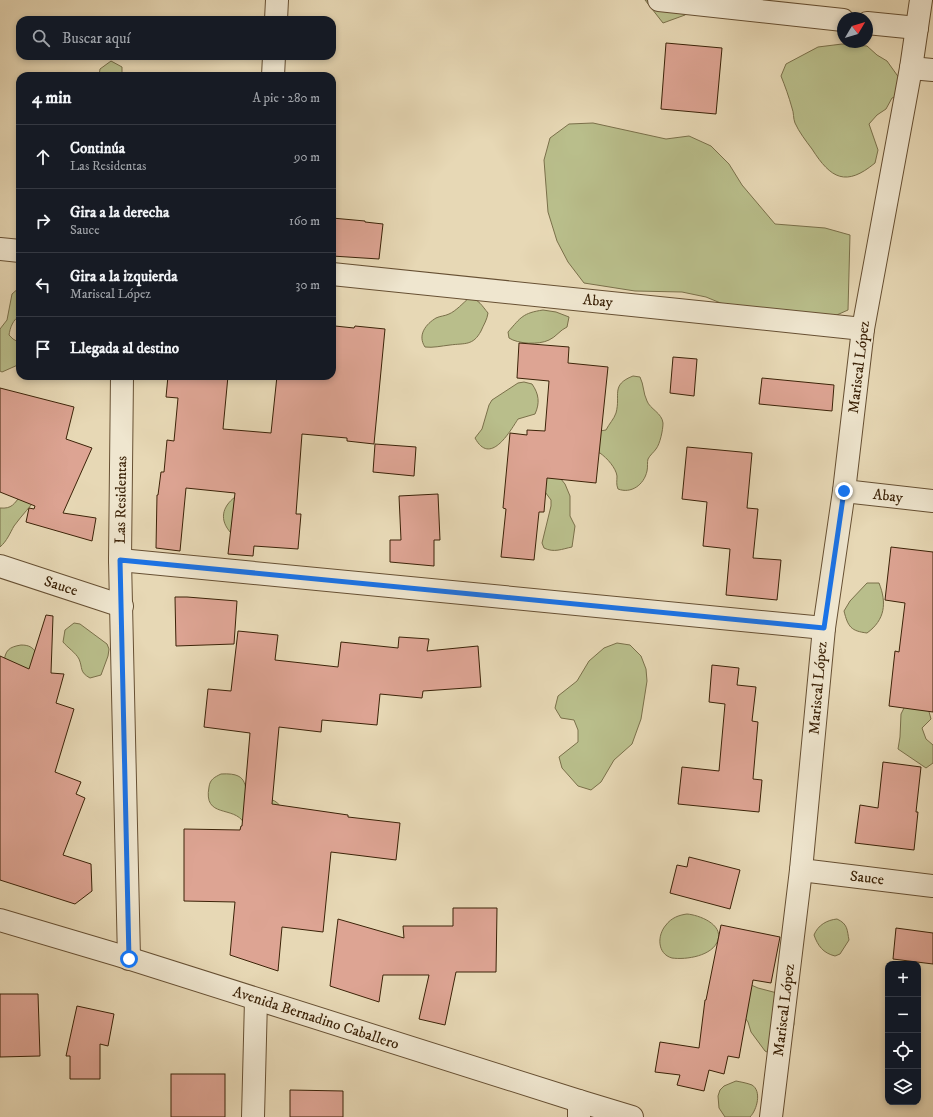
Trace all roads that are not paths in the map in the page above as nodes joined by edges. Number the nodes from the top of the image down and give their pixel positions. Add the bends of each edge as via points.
1 (278, 0) edge
2 (659, 0) edge
3 (921, 0) edge
4 (276, 16) edge
5 (837, 19) edge
6 (873, 24) edge
7 (917, 28) junction
8 (274, 60) edge
9 (911, 68) junction
10 (933, 70) edge
11 (273, 72) edge
12 (0, 248) edge
13 (16, 251) edge
14 (336, 274) edge
15 (863, 329) junction
16 (122, 380) edge
17 (844, 491) junction
18 (933, 501) edge
19 (120, 560) junction
20 (0, 566) edge
21 (122, 606) junction
22 (824, 628) junction
23 (801, 870) junction
24 (933, 886) edge
25 (0, 920) edge
26 (129, 959) junction
27 (256, 1000) junction
28 (579, 1109) edge
29 (253, 1117) edge
30 (632, 1117) edge
31 (770, 1117) edge

1 - 4 street
2 - 5 street
3 - 7 street, Mariscal López
6 - 7 street
7 - 9 street, Mariscal López
8 - 11 street
9 - 10 street
9 - 15 street, Mariscal López
12 - 13 street
14 - 15 street, Abay
15 - 17 street, Mariscal López
16 - 19 street, Las Residentas
17 - 18 street, Abay
17 - 22 street, Mariscal López
19 - 21 street, Las Residentas
19 - 22 street
20 - 21 street, Sauce
21 - 26 street, Las Residentas
22 - 23 street, Mariscal López
23 - 24 street, Sauce
23 - 31 street, Mariscal López
25 - 26 street, Avenida Bernadino Caballero
26 - 27 street, Avenida Bernadino Caballero
27 - 28 street, Avenida Bernadino Caballero
27 - 29 street
28 - 30 street, Avenida Bernadino Caballero

